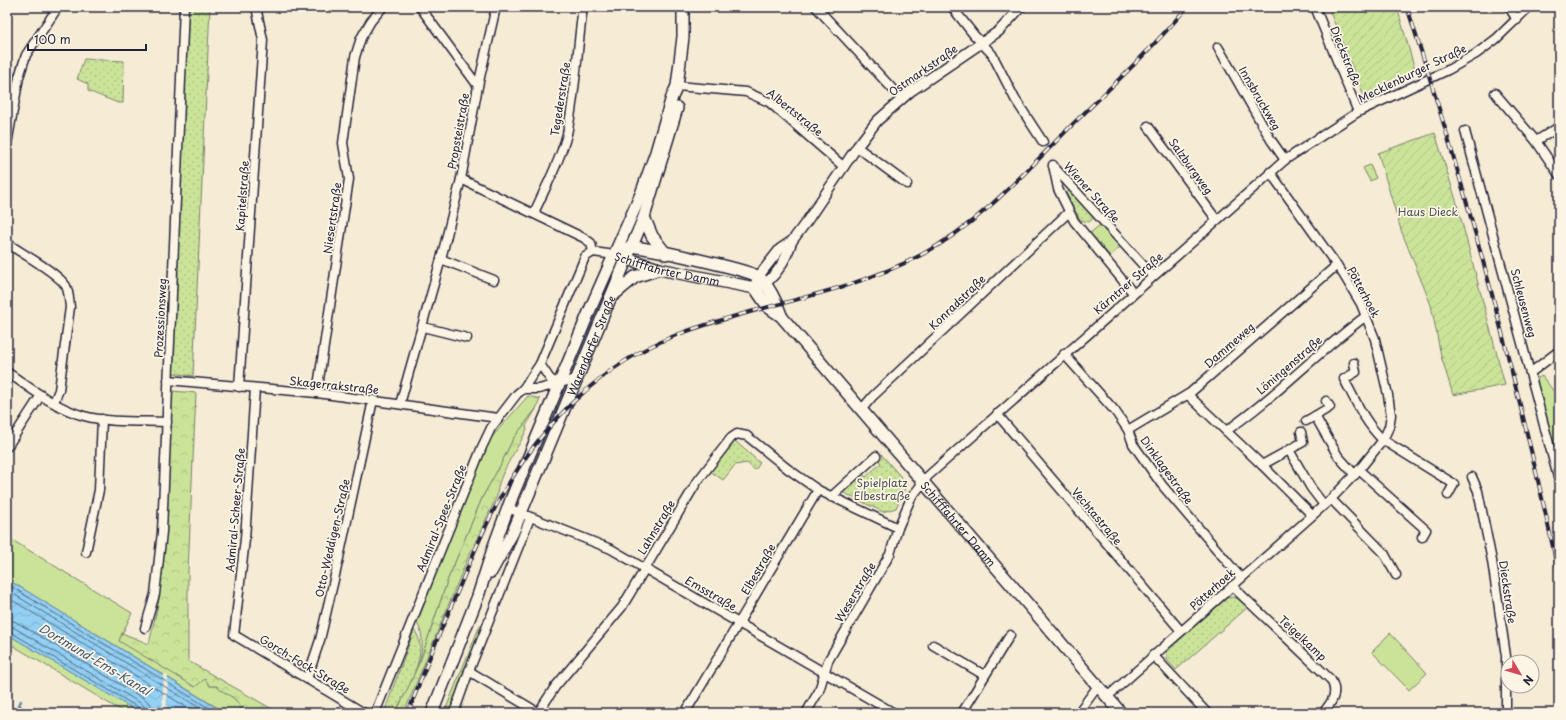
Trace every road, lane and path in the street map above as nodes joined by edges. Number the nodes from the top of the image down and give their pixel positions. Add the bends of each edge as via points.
1 (58, 7) edge
2 (184, 7) edge
3 (256, 7) edge
4 (384, 7) edge
5 (420, 7) edge
6 (496, 7) edge
7 (583, 7) edge
8 (683, 7) edge
9 (816, 7) edge
10 (952, 7) edge
11 (1021, 7) edge
12 (1315, 7) edge
13 (1509, 7) edge
14 (1530, 7) edge
15 (1517, 20) junction
16 (982, 43) junction
17 (1218, 47) dead end
18 (478, 86) junction
19 (677, 86) junction
20 (1495, 93) dead end
21 (901, 98) junction
22 (1358, 112) junction
23 (1148, 126) dead end
24 (1559, 127) edge
25 (1465, 131) dead end
26 (1043, 142) dead end
27 (1536, 142) junction
28 (7, 144) edge
29 (857, 147) junction
30 (1285, 160) junction
31 (844, 167) junction
32 (1270, 172) junction
33 (1559, 175) edge
34 (461, 179) junction
35 (907, 184) dead end
36 (1069, 212) junction
37 (534, 213) junction
38 (644, 216) junction
39 (1216, 219) junction
40 (7, 243) edge
41 (593, 252) junction
42 (628, 252) junction
43 (615, 254) junction
44 (666, 254) junction
45 (441, 259) junction
46 (1337, 266) junction
47 (659, 269) junction
48 (1153, 276) junction
49 (494, 280) dead end
50 (759, 283) junction
51 (1133, 293) junction
52 (609, 298) junction
53 (1366, 316) junction
54 (423, 327) junction
55 (467, 338) dead end
56 (1559, 351) edge
57 (1064, 354) junction
58 (1354, 363) dead end
59 (540, 364) junction
60 (7, 372) edge
61 (1530, 373) junction
62 (575, 379) junction
63 (168, 380) junction
64 (559, 384) junction
65 (239, 387) junction
66 (255, 388) junction
67 (523, 389) junction
68 (317, 393) junction
69 (1188, 395) junction
70 (42, 396) junction
71 (373, 400) junction
72 (1326, 401) dead end
73 (54, 402) junction
74 (400, 404) junction
75 (861, 410) junction
76 (997, 414) junction
77 (1315, 416) junction
78 (498, 418) junction
79 (102, 419) junction
80 (1306, 421) dead end
81 (167, 422) junction
82 (1128, 430) junction
83 (1226, 431) junction
84 (1301, 432) dead end
85 (1383, 440) junction
86 (7, 447) edge
87 (1289, 450) junction
88 (876, 456) dead end
89 (1262, 465) junction
90 (1357, 472) junction
91 (1472, 477) dead end
92 (1559, 481) edge
93 (923, 482) junction
94 (818, 490) junction
95 (1448, 495) dead end
96 (831, 497) junction
97 (1331, 499) junction
98 (1324, 505) junction
99 (508, 508) junction
100 (1312, 515) junction
101 (525, 516) junction
102 (898, 528) junction
103 (1422, 537) dead end
104 (86, 552) dead end
105 (645, 567) junction
106 (1396, 575) dead end
107 (1241, 578) junction
108 (1232, 586) junction
109 (478, 596) junction
110 (740, 622) junction
111 (145, 628) dead end
112 (1181, 631) junction
113 (234, 634) joint
114 (1010, 635) dead end
115 (933, 645) dead end
116 (1153, 655) junction
117 (469, 671) junction
118 (824, 672) junction
119 (984, 675) junction
120 (307, 679) junction
121 (1098, 686) junction
122 (1107, 697) junction
123 (364, 713) edge
124 (375, 713) edge
125 (432, 713) edge
126 (454, 713) edge
127 (539, 713) edge
128 (685, 713) edge
129 (806, 713) edge
130 (894, 713) edge
131 (962, 713) edge
132 (1078, 713) edge
133 (1121, 713) edge
134 (1208, 713) edge
135 (1323, 713) edge
136 (1506, 713) edge

1 - 28 street via 26,55 19,77
2 - 63 street, Prozessionsweg
3 - 65 street, Kapitelstraße via 263,40
4 - 68 street, Niesertstraße via 371,21 361,38 355,57 344,143 349,179
5 - 18 street
6 - 18 street, Propsteistraße
7 - 37 street, Tegederstraße via 574,93 566,136 557,163
8 - 19 main road, Warendorfer Straße via 683,37
9 - 21 street
10 - 16 street
11 - 16 street, Ostmarkstraße via 1007,24
12 - 22 street, Dieckstraße
13 - 15 street
14 - 15 street, Mecklenburger Straße
15 - 22 street, Mecklenburger Straße via 1476,54 1448,70
16 - 21 street, Ostmarkstraße
16 - 26 street via 992,54 1015,99
17 - 30 street, Innsbruckweg via 1263,127
18 - 34 street, Propsteistraße
19 - 31 street, Albertstraße via 746,92 759,96
19 - 38 main road, Warendorfer Straße via 679,98
19 - 43 main road, Warendorfer Straße via 641,194
20 - 27 street
21 - 29 street, Ostmarkstraße via 877,121
22 - 30 street, Kärntner Straße
23 - 39 street, Salzburgweg
24 - 27 street
25 - 61 street, Schleusenweg
27 - 33 street
29 - 31 street, Ostmarkstraße
29 - 35 street
30 - 32 street, Kärntner Straße
31 - 50 street, Ostmarkstraße via 792,241 780,249
32 - 39 street, Kärntner Straße
32 - 46 street, Pötterhoek
34 - 37 street
34 - 45 street, Propsteistraße
36 - 48 street, Wiener Straße via 1058,189 1053,166
36 - 51 street, Wiener Straße via 1086,237
36 - 75 street, Konradstraße
37 - 41 street via 584,238 591,243
38 - 42 main road, Warendorfer Straße
38 - 44 main road via 652,236
39 - 48 street, Kärntner Straße
40 - 73 street via 56,276 66,286 69,296 70,307 59,390
41 - 43 street
41 - 59 street via 585,257
42 - 43 main road, Schifffahrter Damm
42 - 44 main road, Schifffahrter Damm
42 - 47 main road, Schifffahrter Damm
42 - 52 main road, Warendorfer Straße
43 - 64 main road, Warendorfer Straße
44 - 50 main road, Schifffahrter Damm via 720,265
45 - 49 street
45 - 54 street, Propsteistraße
46 - 53 street, Pötterhoek
46 - 69 street, Dammeweg
47 - 50 main road, Schifffahrter Damm
47 - 52 main road via 635,277
48 - 51 street, Kärntner Straße
50 - 75 main road, Schifffahrter Damm via 779,308 781,316
51 - 57 street, Kärntner Straße
52 - 62 main road, Warendorfer Straße
53 - 83 street, Löningenstraße via 1245,418
53 - 85 street, Pötterhoek via 1380,357 1389,404 1389,427
54 - 55 street
54 - 74 street, Propsteistraße
56 - 61 street
57 - 76 street, Kärntner Straße
57 - 82 street, Dinklagestraße via 1115,411
58 - 85 street via 1356,372 1341,380
59 - 64 street, Warendorfer Straße via 550,379
59 - 67 street
60 - 70 street
61 - 92 street, Schleusenweg
62 - 64 street
62 - 101 main road, Warendorfer Straße
63 - 65 street, Skagerrakstraße
63 - 81 street, Prozessionsweg
64 - 67 street via 539,389
64 - 99 main road, Warendorfer Straße
65 - 66 street, Skagerrakstraße
66 - 68 street, Skagerrakstraße
66 - 113 street, Admiral-Scheer-Straße via 245,539
67 - 78 street, Admiral-Spee-Straße
68 - 71 street, Skagerrakstraße
69 - 82 street, Dammeweg
69 - 83 street
70 - 73 street
70 - 86 street
71 - 74 street, Skagerrakstraße
71 - 120 street, Otto-Weddigen-Straße via 320,640
72 - 77 street via 1330,407
73 - 79 street via 70,411
74 - 78 street, Skagerrakstraße
75 - 93 main road, Schifffahrter Damm
76 - 93 street, Kärntner Straße
76 - 112 street, Vechtastraße
77 - 80 street
77 - 90 street via 1338,456
78 - 124 street, Admiral-Spee-Straße via 482,447
79 - 81 street
79 - 104 street via 99,490
81 - 111 street, Prozessionsweg via 162,532 155,594
82 - 107 street, Dinklagestraße via 1133,444 1162,485
83 - 89 street
84 - 87 street via 1303,442
85 - 90 street, Pötterhoek
85 - 95 street via 1454,484
87 - 89 street
87 - 98 street
88 - 96 street
89 - 100 street
90 - 97 street, Pötterhoek
90 - 103 street via 1426,530
91 - 136 street, Dieckstraße via 1478,491 1494,568 1506,656
93 - 102 street, Weserstraße via 911,498
93 - 121 main road, Schifffahrter Damm
94 - 96 street
94 - 105 street, Lahnstraße via 747,436 737,434 707,466
94 - 110 street, Elbestraße
96 - 102 street
97 - 98 street, Pötterhoek
97 - 106 street via 1384,553
98 - 100 street, Pötterhoek
99 - 101 street, Emsstraße
99 - 109 main road, Warendorfer Straße
100 - 107 street, Pötterhoek
101 - 105 street, Emsstraße via 611,549
101 - 109 main road, Warendorfer Straße via 513,532
101 - 117 street, Warendorfer Straße
102 - 118 street, Weserstraße via 890,554 835,647
105 - 110 street, Emsstraße
105 - 127 street, Lahnstraße via 622,607 555,687
107 - 108 street, Pötterhoek
108 - 112 street, Pötterhoek
108 - 135 street, Teigelkamp via 1331,680 1335,693
109 - 125 main road, Warendorfer Straße
110 - 118 street, Emsstraße
110 - 128 street, Elbestraße
112 - 116 street, Pötterhoek
113 - 120 street, Gorch-Fock-Straße
114 - 119 street
115 - 119 street
116 - 122 street, Pötterhoek
116 - 134 street
117 - 126 street, Warendorfer Straße
117 - 127 street
118 - 129 street, Weserstraße via 819,691
118 - 130 street, Emsstraße
119 - 131 street
120 - 123 street, Gorch-Fock-Straße
121 - 122 main road, Schifffahrter Damm
121 - 132 street
122 - 133 main road, Schifffahrter Damm

